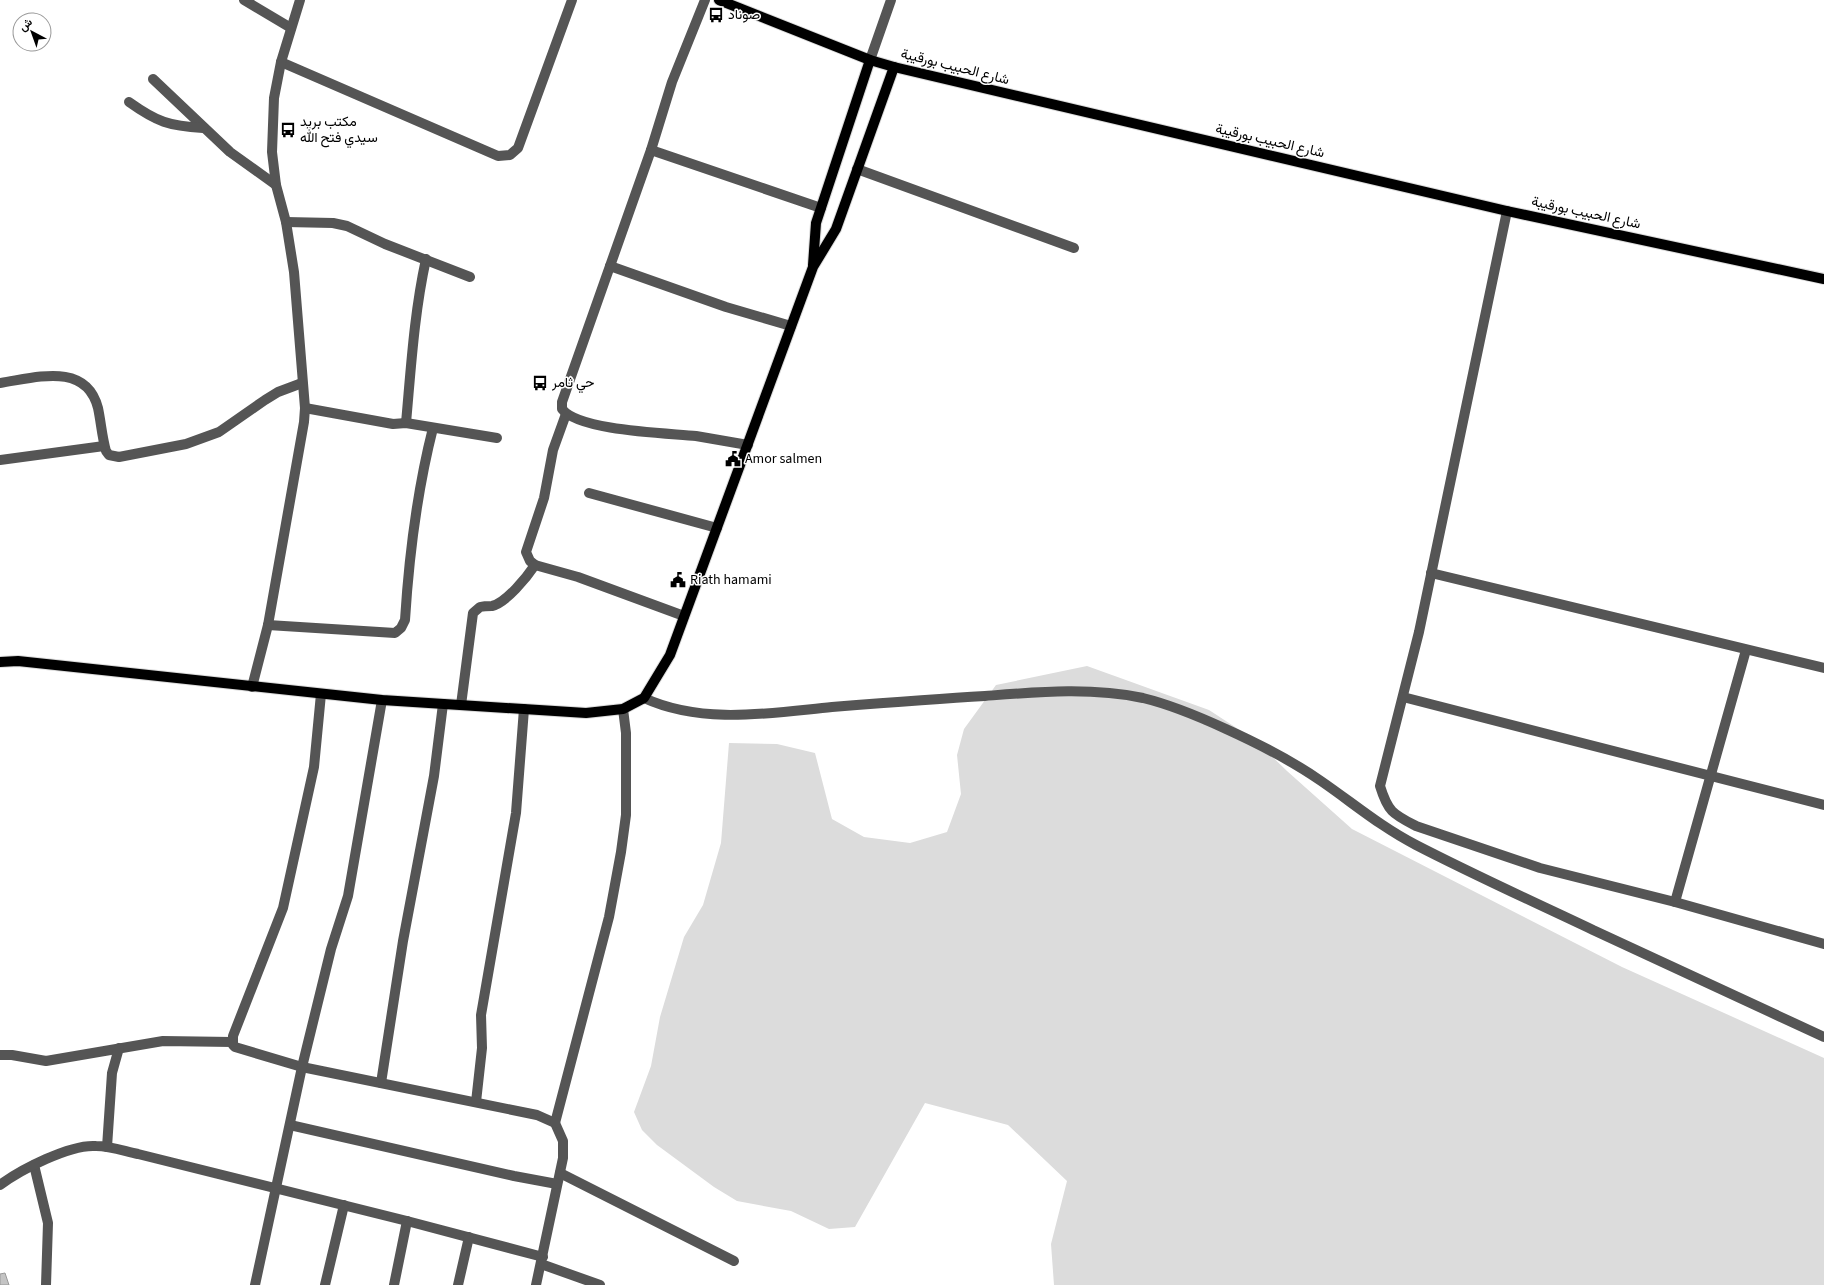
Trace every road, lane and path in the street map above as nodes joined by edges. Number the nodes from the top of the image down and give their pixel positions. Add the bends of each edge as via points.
1 (244, 0) edge
2 (300, 0) edge
3 (572, 0) edge
4 (704, 0) edge
5 (719, 0) edge
6 (891, 0) edge
7 (291, 28) junction
8 (870, 60) junction
9 (281, 62) junction
10 (894, 67) junction
11 (153, 79) dead end
12 (129, 102) dead end
13 (203, 128) junction
14 (651, 150) junction
15 (857, 170) junction
16 (276, 185) junction
17 (820, 208) junction
18 (1507, 211) junction
19 (286, 222) junction
20 (1074, 248) dead end
21 (426, 260) junction
22 (610, 266) junction
23 (813, 267) junction
24 (470, 277) dead end
25 (1824, 279) edge
26 (791, 326) junction
27 (0, 383) edge
28 (302, 383) junction
29 (305, 408) junction
30 (566, 414) junction
31 (406, 424) junction
32 (433, 428) junction
33 (497, 438) dead end
34 (748, 444) junction
35 (104, 446) junction
36 (0, 460) edge
37 (590, 493) dead end
38 (717, 528) junction
39 (535, 565) junction
40 (1431, 573) junction
41 (684, 616) junction
42 (268, 625) junction
43 (1746, 650) junction
44 (0, 662) edge
45 (1824, 668) edge
46 (252, 687) junction
47 (321, 694) junction
48 (1403, 697) junction
49 (644, 698) junction
50 (382, 700) junction
51 (443, 704) junction
52 (461, 705) junction
53 (524, 709) junction
54 (623, 709) junction
55 (1711, 776) junction
56 (1824, 805) edge
57 (1675, 902) junction
58 (1824, 944) edge
59 (1824, 1037) edge
60 (232, 1042) junction
61 (119, 1048) junction
62 (0, 1055) edge
63 (302, 1067) junction
64 (380, 1083) junction
65 (476, 1102) junction
66 (555, 1123) junction
67 (290, 1126) junction
68 (107, 1147) junction
69 (34, 1165) junction
70 (560, 1173) junction
71 (557, 1184) junction
72 (0, 1185) edge
73 (276, 1190) junction
74 (344, 1205) junction
75 (407, 1221) junction
76 (469, 1237) junction
77 (542, 1260) junction
78 (734, 1261) dead end
79 (46, 1285) edge
80 (255, 1285) edge
81 (325, 1285) edge
82 (394, 1285) edge
83 (458, 1285) edge
84 (536, 1285) edge
85 (600, 1285) edge

1 - 7 street
2 - 7 street
3 - 9 street via 518,148 510,155 498,156
4 - 14 street via 672,82
5 - 8 main road, شارع الحبيب بورقيبة
6 - 8 street
7 - 9 street
8 - 10 main road, شارع الحبيب بورقيبة
8 - 17 main road
9 - 16 street via 274,98 272,152
10 - 15 main road
10 - 18 main road, شارع الحبيب بورقيبة
11 - 13 street
12 - 13 street via 150,117 166,123
13 - 16 street via 230,152
14 - 17 street
14 - 22 street
15 - 20 street
15 - 23 main road via 836,229
16 - 19 street
17 - 23 main road via 816,223
18 - 25 main road, شارع الحبيب بورقيبة
18 - 40 street
19 - 21 street via 333,223 347,226
19 - 28 street via 294,272
21 - 24 street
21 - 31 street via 413,335
22 - 26 street via 713,303
22 - 30 street via 562,402 562,409
23 - 26 main road
26 - 34 main road
27 - 35 street via 46,376 64,376 78,381 91,394 97,407
28 - 29 street
28 - 35 street via 278,392 219,432 186,444 119,457 109,455
29 - 31 street via 393,424
29 - 42 street via 298,462
30 - 34 street via 581,421 612,427
30 - 39 street via 553,450 544,498 526,552
31 - 32 street
32 - 33 street
32 - 42 street via 409,560 405,620 401,628 395,633
34 - 38 main road
35 - 36 street
37 - 38 street
38 - 41 main road
39 - 41 street via 578,577
39 - 52 street via 526,579 510,594 493,606 480,607 473,613
40 - 43 street
40 - 48 street
41 - 49 main road via 670,655
42 - 46 street
43 - 45 street
43 - 55 street
44 - 46 main road via 18,661
46 - 47 main road
47 - 50 main road
47 - 60 street via 314,767 283,908
48 - 55 street
48 - 57 street via 1380,786 1386,804 1397,816 1416,826 1540,868
49 - 54 main road
49 - 59 street via 673,708 720,714 754,714 1034,692 1106,693 1144,699 1194,714 1274,751 1321,781 1373,820 1416,845
50 - 51 main road
50 - 63 street via 348,896 331,949
51 - 52 main road
51 - 64 street via 434,776
52 - 53 main road
53 - 54 main road via 586,714
53 - 65 street via 516,813 481,1015 482,1048
54 - 66 street via 626,733 626,815 621,852 609,917
55 - 56 street
55 - 57 street
57 - 58 street
60 - 61 street via 163,1041
60 - 63 street via 235,1047
61 - 62 street via 46,1061
61 - 68 street via 112,1073
63 - 64 street
63 - 67 street
64 - 65 street
65 - 66 street via 537,1115
66 - 70 street via 563,1141
67 - 71 street
67 - 73 street
68 - 69 street via 84,1146
68 - 73 street
69 - 72 street
69 - 79 street via 48,1223
70 - 71 street
70 - 78 street
71 - 77 street
73 - 74 street
73 - 80 street
74 - 75 street
74 - 81 street
75 - 76 street
75 - 82 street
76 - 77 street
76 - 83 street
77 - 84 street
77 - 85 street

